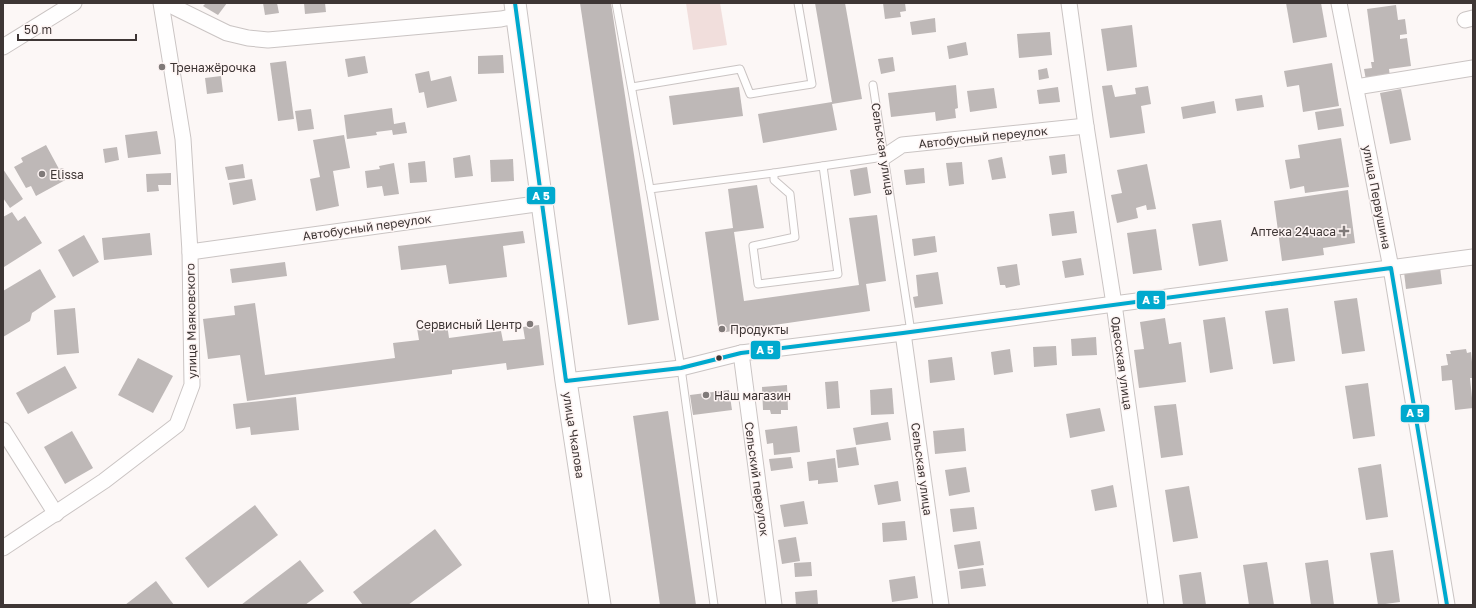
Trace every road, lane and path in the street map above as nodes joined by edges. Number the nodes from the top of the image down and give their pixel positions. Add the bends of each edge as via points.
1 (74, 3) edge
2 (161, 3) edge
3 (166, 3) edge
4 (616, 3) edge
5 (798, 3) edge
6 (1069, 3) edge
7 (1339, 3) edge
8 (516, 10) edge
9 (3, 47) edge
10 (1473, 68) edge
11 (873, 85) dead end
12 (632, 87) junction
13 (1356, 87) junction
14 (1086, 126) junction
15 (884, 157) junction
16 (823, 166) junction
17 (774, 173) junction
18 (650, 189) junction
19 (543, 203) junction
20 (190, 252) junction
21 (1473, 257) edge
22 (1391, 268) junction
23 (1114, 304) junction
24 (907, 333) junction
25 (741, 353) junction
26 (681, 368) junction
27 (566, 381) junction
28 (3, 430) edge
29 (56, 514) junction
30 (3, 548) edge
31 (600, 605) edge
32 (714, 605) edge
33 (774, 605) edge
34 (941, 605) edge
35 (1156, 605) edge
36 (1447, 605) edge

1 - 9 street
2 - 20 street, улица Маяковского via 183,139
3 - 8 street via 227,33 268,40 502,19
4 - 12 lane
5 - 12 lane via 812,84 750,94 740,70
6 - 14 street, Одесская улица
7 - 13 street, улица Первушина
8 - 19 main road, улица Чкалова
10 - 13 street
11 - 15 lane, Сельская улица
12 - 18 lane
13 - 22 street, улица Первушина
14 - 15 street, Автобусный переулок via 902,145
14 - 23 street, Одесская улица
15 - 16 lane
15 - 24 lane, Сельская улица
16 - 17 lane
16 - 17 lane via 838,274 758,284 753,246 795,237 790,194 774,180
17 - 18 lane
18 - 26 lane
19 - 20 street, Автобусный переулок
19 - 27 main road, улица Чкалова
20 - 29 street, улица Маяковского via 192,385 176,425 104,482
21 - 22 street
22 - 23 street
22 - 36 street, улица Первушина
23 - 24 street
23 - 35 street, Одесская улица
24 - 25 street
24 - 34 street, Сельская улица
25 - 26 street
25 - 33 street, Сельский переулок
26 - 27 street
26 - 32 lane
27 - 31 main road, улица Чкалова
28 - 29 street
29 - 30 street, улица Маяковского

